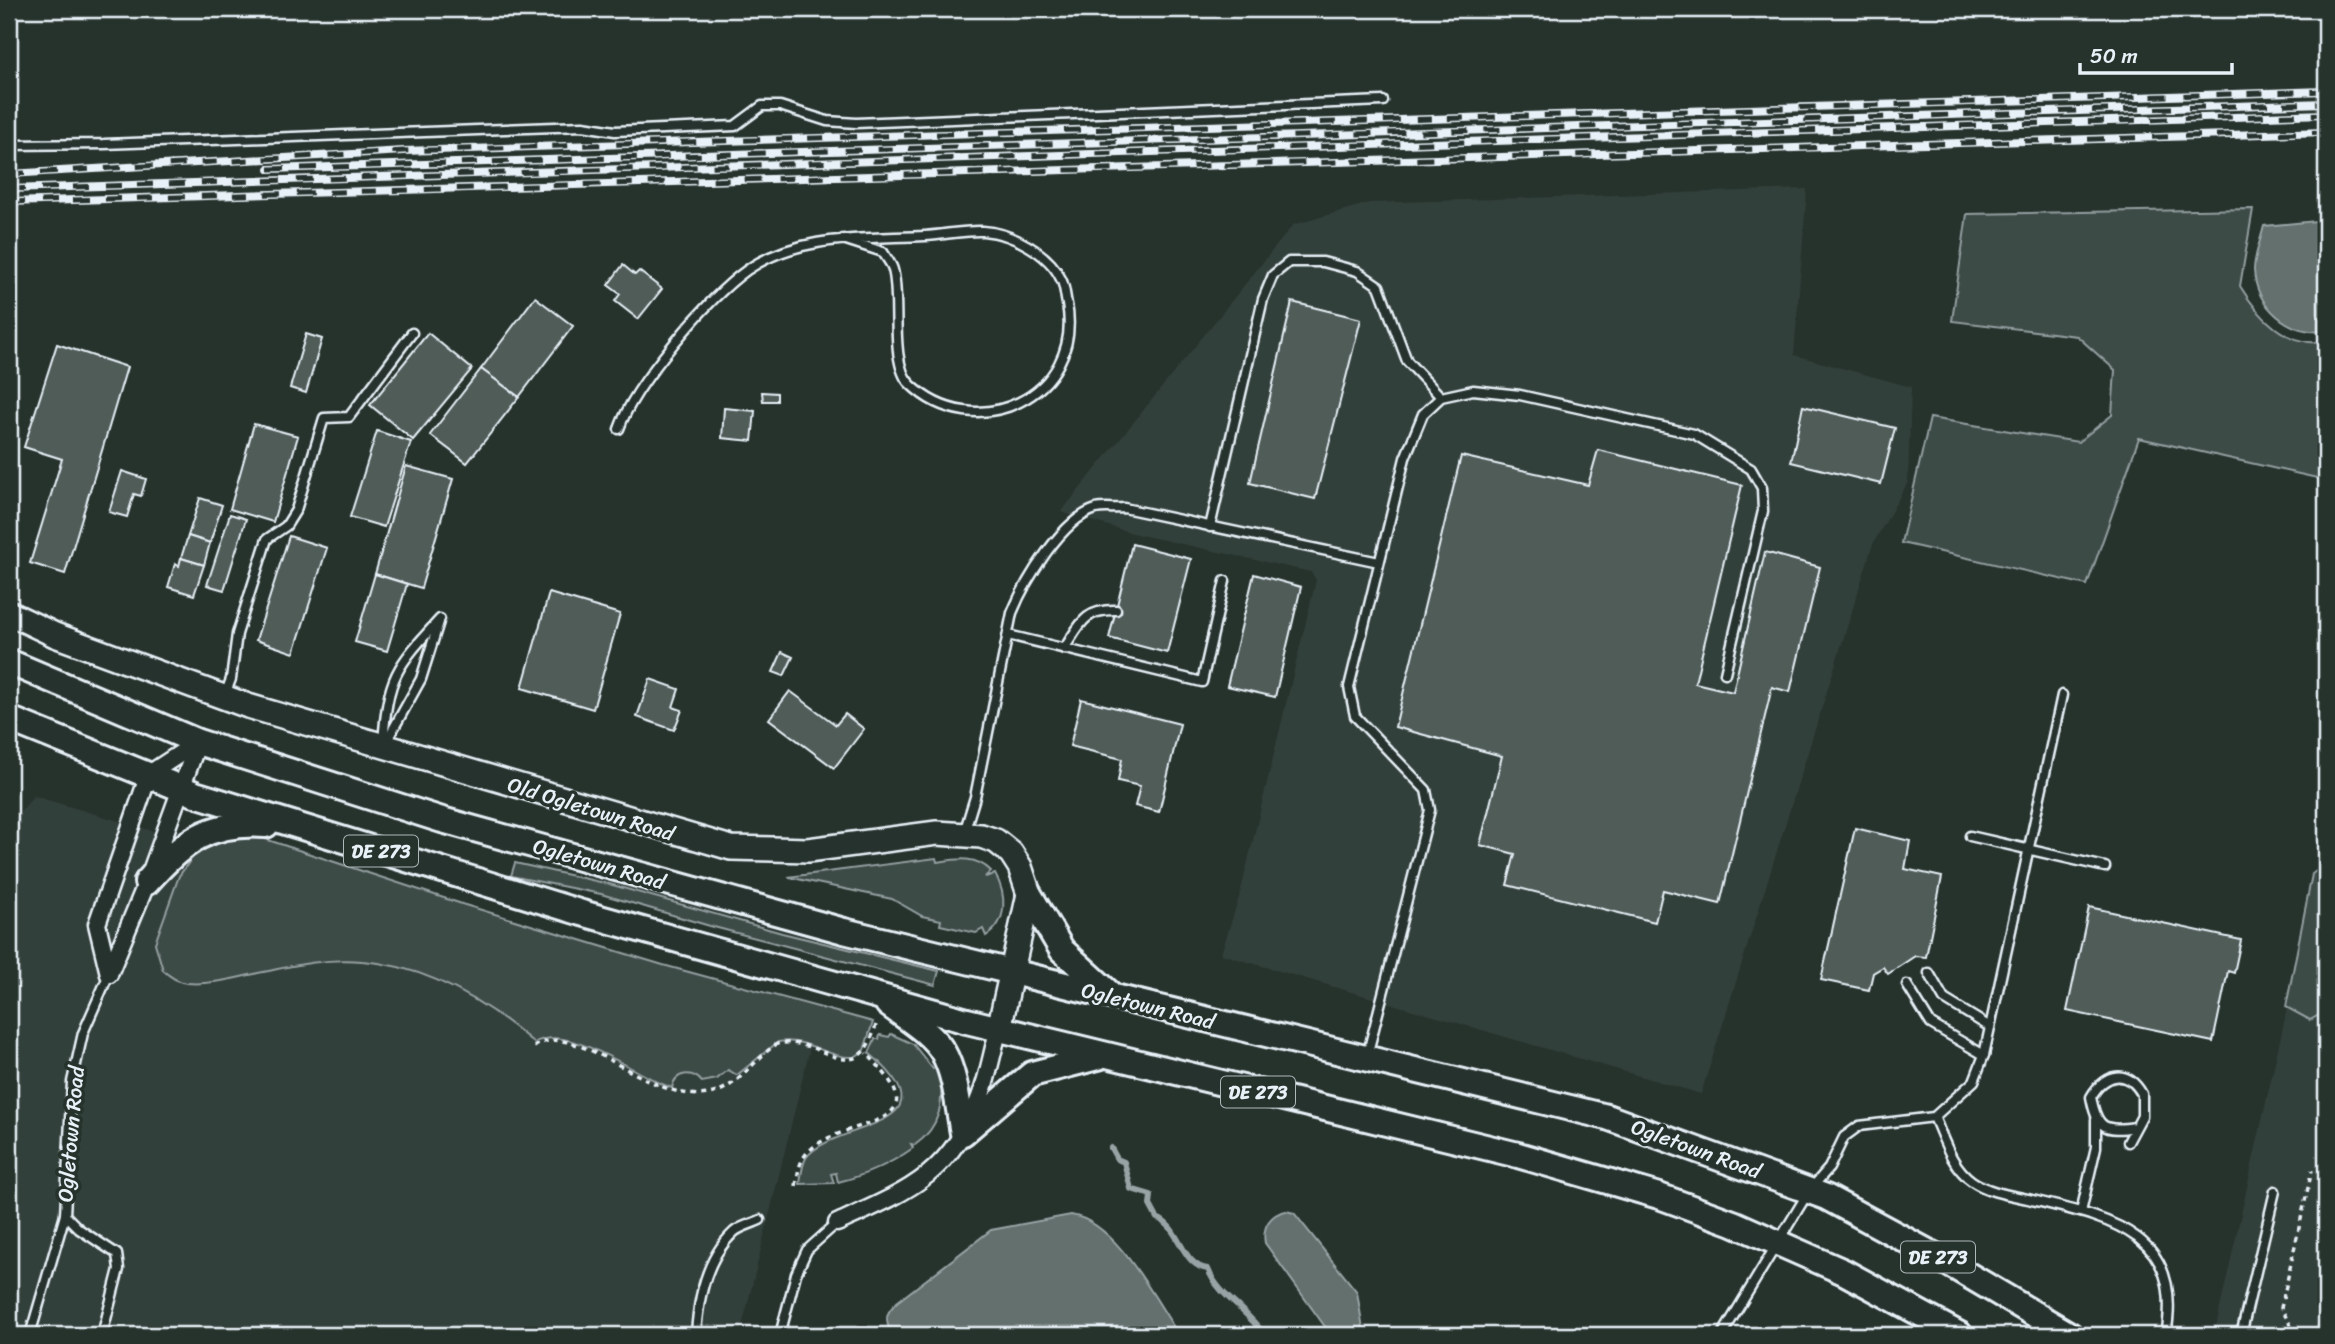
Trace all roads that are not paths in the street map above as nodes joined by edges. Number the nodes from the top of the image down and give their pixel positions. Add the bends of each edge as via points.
1 (1383, 101) dead end
2 (9, 145) edge
3 (842, 239) junction
4 (412, 333) dead end
5 (1441, 397) junction
6 (619, 429) dead end
7 (1210, 527) junction
8 (1379, 562) junction
9 (1224, 581) dead end
10 (1116, 610) dead end
11 (9, 613) edge
12 (1008, 635) junction
13 (1064, 649) junction
14 (9, 662) edge
15 (1725, 673) dead end
16 (2062, 695) dead end
17 (223, 698) junction
18 (9, 719) edge
19 (198, 742) junction
20 (383, 746) junction
21 (149, 774) junction
22 (181, 788) junction
23 (304, 827) junction
24 (963, 834) junction
25 (1970, 836) dead end
26 (2029, 850) junction
27 (2105, 867) dead end
28 (147, 882) junction
29 (1029, 894) junction
30 (1014, 973) junction
31 (1929, 973) dead end
32 (109, 974) junction
33 (1907, 985) dead end
34 (879, 997) junction
35 (1115, 998) junction
36 (1990, 1027) junction
37 (999, 1029) junction
38 (1984, 1055) junction
39 (1108, 1056) junction
40 (1367, 1059) junction
41 (1934, 1117) junction
42 (2095, 1117) junction
43 (2135, 1127) junction
44 (963, 1133) junction
45 (2128, 1142) dead end
46 (1809, 1191) junction
47 (2275, 1191) dead end
48 (2081, 1212) junction
49 (65, 1215) junction
50 (760, 1220) dead end
51 (836, 1223) joint
52 (1777, 1241) junction
53 (30, 1335) edge
54 (102, 1335) edge
55 (696, 1335) edge
56 (780, 1335) edge
57 (1722, 1335) edge
58 (1960, 1335) edge
59 (2070, 1335) edge
60 (2165, 1335) edge
61 (2241, 1335) edge

1 - 2 lane via 856,123 762,106 735,127 615,131 583,126
3 - 3 lane via 985,231 1023,243 1049,259 1062,280 1070,320 1064,359 1038,391 1014,406 977,413 937,406 907,382 898,348 893,270 883,252
3 - 6 lane via 792,247 747,271 695,320 626,407
4 - 17 lane via 349,417 324,418 296,510 286,526 267,539 237,634 231,679
5 - 7 lane via 1407,361 1379,286 1357,271 1322,262 1289,262 1273,275 1263,299
5 - 8 lane via 1423,415 1405,458
5 - 15 lane via 1473,390 1520,395 1694,434 1751,469 1762,488 1763,511
7 - 8 lane
7 - 12 lane via 1124,508 1097,509 1074,520 1023,586
8 - 40 lane via 1349,687 1355,716 1426,790 1430,810
9 - 13 lane via 1202,682
10 - 13 lane via 1098,609
11 - 17 street, Old Ogletown Road
12 - 13 lane
12 - 24 lane via 975,797
14 - 19 main road, Ogletown Road / DE 273
16 - 26 lane
17 - 20 street, Old Ogletown Road
18 - 21 main road, DE 273
19 - 21 street
19 - 22 street, Ogletown Road
19 - 30 main road, Ogletown Road / DE 273 via 442,820
20 - 20 lane via 421,679 440,619 394,675
20 - 24 street, Old Ogletown Road via 731,848 808,850 937,833
21 - 22 main road, DE 273
21 - 32 street via 97,924
22 - 23 main road, DE 273
22 - 28 street, Ogletown Road
23 - 28 main road via 237,823 200,835 173,852
23 - 34 main road, DE 273 via 582,913
24 - 29 street, Old Ogletown Road via 996,841 1011,853
25 - 26 lane
26 - 27 lane
26 - 36 lane
28 - 32 street, Ogletown Road
29 - 30 street
29 - 35 main road via 1070,959
30 - 35 main road, Ogletown Road / DE 273
30 - 37 street
31 - 36 lane via 1944,999
32 - 49 lane, Ogletown Road via 83,1033 72,1082
33 - 38 lane via 1931,1024
34 - 37 main road, DE 273
34 - 44 main road via 931,1037 943,1052
35 - 40 main road, Ogletown Road / DE 273
36 - 38 lane
37 - 39 main road, DE 273
37 - 44 street via 982,1093
38 - 41 lane via 1974,1081
39 - 44 main road via 1032,1074
39 - 52 main road, DE 273 via 1558,1166 1659,1196
40 - 46 main road, Ogletown Road / DE 273 via 1607,1117
41 - 46 lane via 1859,1126 1844,1137 1829,1168
41 - 48 lane via 1955,1163 1971,1180 1992,1191
42 - 43 lane via 2116,1130
42 - 43 lane via 2091,1097 2100,1082 2128,1078 2142,1094 2142,1116
42 - 48 lane via 2096,1147
43 - 45 lane
44 - 51 street via 943,1163 915,1184
46 - 52 lane
46 - 59 main road, Ogletown Road / DE 273 via 1941,1259
47 - 61 lane
48 - 60 lane via 2109,1219 2138,1238 2159,1261 2168,1289
49 - 53 lane, Ogletown Road
49 - 54 lane, Ogletown Road via 117,1254 119,1269
50 - 55 lane via 735,1231 710,1264 698,1306
51 - 56 lane via 807,1250
52 - 57 lane
52 - 58 main road, DE 273

